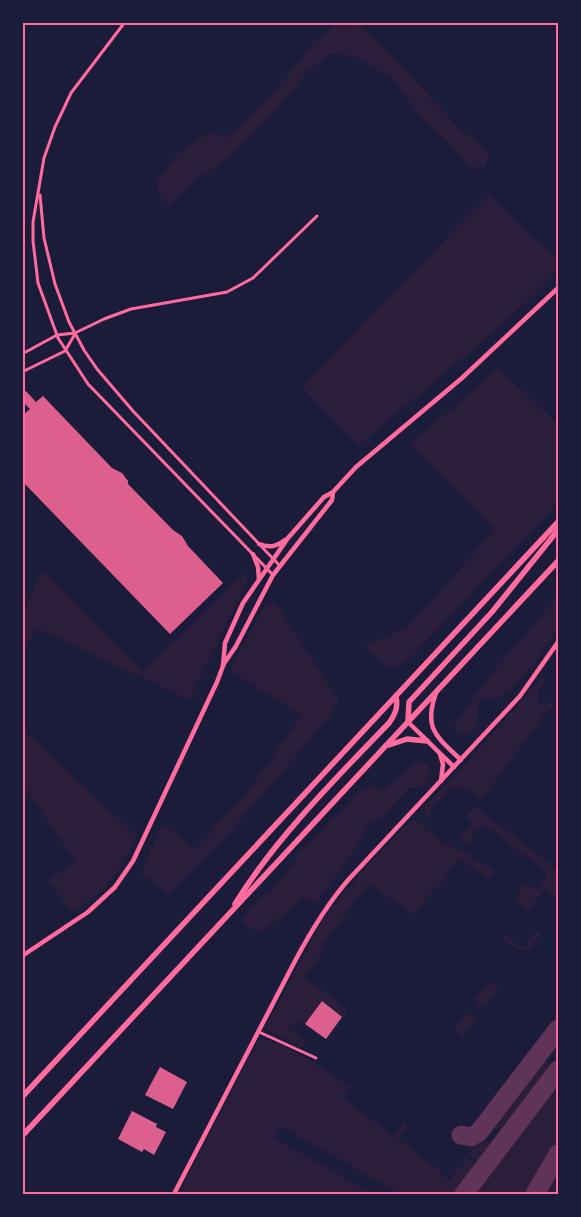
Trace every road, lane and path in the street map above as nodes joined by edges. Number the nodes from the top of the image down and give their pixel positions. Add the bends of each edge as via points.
1 (125, 22) edge
2 (39, 192) junction
3 (317, 216) dead end
4 (558, 288) edge
5 (75, 333) junction
6 (57, 336) junction
7 (65, 351) junction
8 (22, 354) edge
9 (22, 372) edge
10 (333, 492) junction
11 (558, 522) edge
12 (558, 530) edge
13 (288, 538) junction
14 (259, 544) junction
15 (253, 554) junction
16 (273, 560) junction
17 (558, 561) edge
18 (280, 566) junction
19 (267, 569) junction
20 (273, 575) junction
21 (258, 582) junction
22 (558, 642) edge
23 (223, 666) junction
24 (437, 691) junction
25 (396, 696) junction
26 (408, 722) junction
27 (427, 741) junction
28 (385, 747) junction
29 (439, 753) junction
30 (461, 760) junction
31 (454, 767) junction
32 (441, 781) junction
33 (228, 915) junction
34 (22, 956) edge
35 (259, 1032) junction
36 (316, 1058) dead end
37 (22, 1097) edge
38 (22, 1136) edge
39 (174, 1194) edge

1 - 2 street via 71,93 44,158
2 - 5 street via 45,245 55,284
2 - 6 street via 33,222 38,283
3 - 5 street via 253,278 227,292 131,309
4 - 10 street via 462,378 356,467
5 - 6 street
5 - 7 street
5 - 14 street via 93,363 133,411
6 - 7 street
6 - 8 street
7 - 9 street
7 - 15 street via 94,391
10 - 13 street via 324,497
10 - 18 street via 332,500
11 - 25 highway
12 - 26 highway via 492,612 413,698
13 - 14 street via 278,545
13 - 16 street
14 - 16 street
15 - 19 street
15 - 21 street via 258,567
16 - 18 street
16 - 19 street
17 - 24 highway
18 - 20 street
19 - 20 street
19 - 21 street
20 - 23 street
21 - 23 street via 243,603 225,643
22 - 30 street via 520,696
23 - 34 street via 133,861 115,887 88,912
24 - 26 highway
24 - 30 street via 432,709 434,732
25 - 33 highway via 395,714 389,722 289,832
25 - 37 highway
26 - 27 street
26 - 28 highway
27 - 28 highway via 407,739
27 - 29 street
28 - 33 highway
29 - 31 street
29 - 32 street via 443,764
30 - 31 street
31 - 32 street
32 - 35 street via 326,906
33 - 38 highway
35 - 36 street
35 - 39 street

